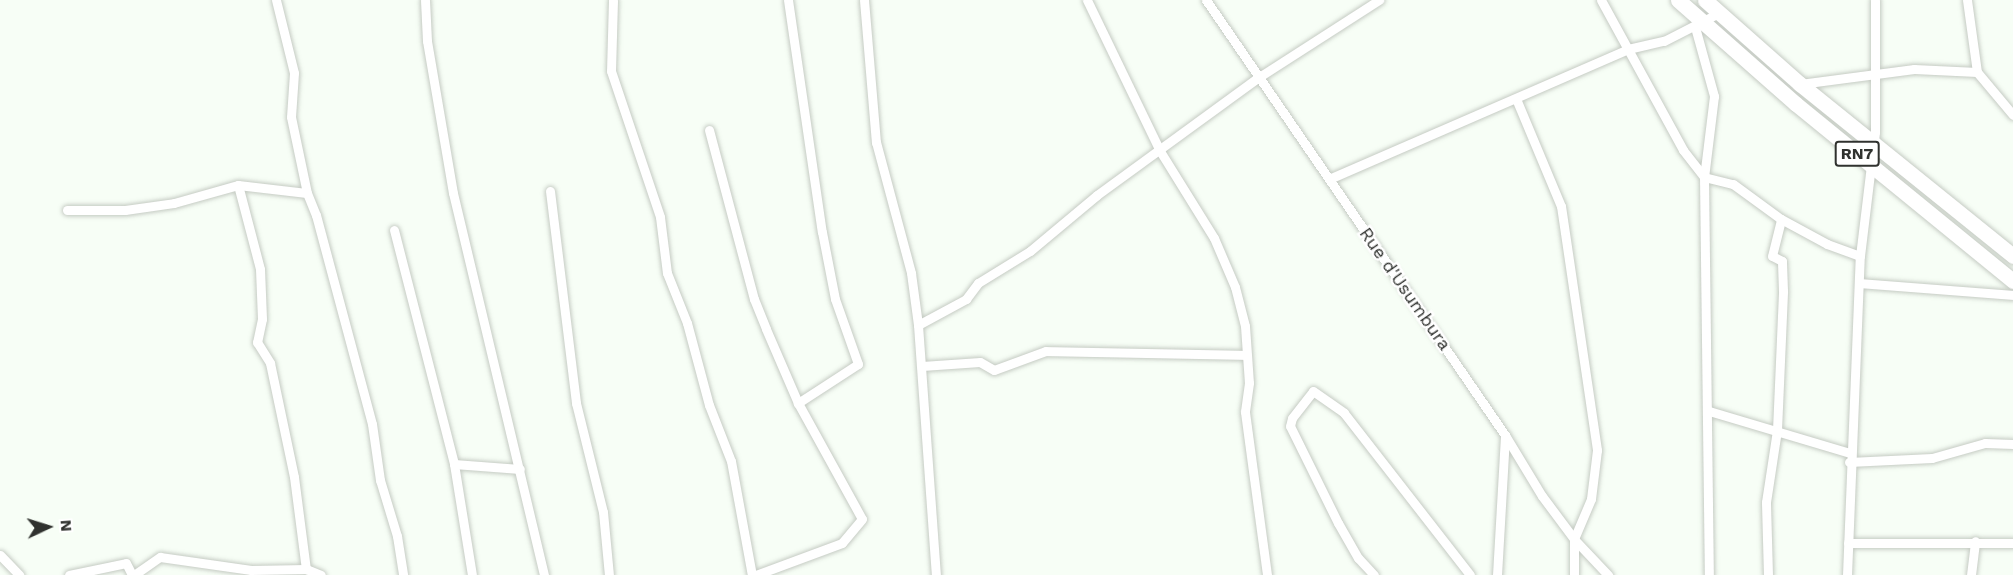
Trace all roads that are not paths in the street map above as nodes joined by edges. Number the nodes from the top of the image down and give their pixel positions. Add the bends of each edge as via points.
1 (276, 0) edge
2 (425, 0) edge
3 (613, 0) edge
4 (788, 0) edge
5 (864, 0) edge
6 (1087, 0) edge
7 (1206, 0) edge
8 (1379, 0) edge
9 (1601, 0) edge
10 (1678, 0) edge
11 (1705, 0) edge
12 (1875, 0) edge
13 (1967, 0) edge
14 (1707, 21) junction
15 (1628, 49) junction
16 (1977, 72) junction
17 (1874, 74) junction
18 (1259, 77) junction
19 (1800, 84) junction
20 (1517, 101) junction
21 (2013, 115) edge
22 (709, 130) dead end
23 (1874, 142) junction
24 (1160, 151) junction
25 (1869, 164) junction
26 (1704, 177) junction
27 (1329, 179) junction
28 (238, 185) junction
29 (550, 191) dead end
30 (307, 193) junction
31 (67, 210) dead end
32 (1781, 219) junction
33 (394, 230) dead end
34 (1860, 256) junction
35 (2013, 256) edge
36 (2013, 281) edge
37 (1860, 283) junction
38 (2013, 295) edge
39 (918, 325) junction
40 (1246, 355) junction
41 (922, 366) junction
42 (798, 404) junction
43 (1709, 411) junction
44 (1777, 430) junction
45 (1505, 435) junction
46 (2013, 444) edge
47 (1850, 457) junction
48 (454, 464) junction
49 (520, 469) junction
50 (1574, 539) junction
51 (1975, 541) junction
52 (1848, 543) junction
53 (2013, 543) edge
54 (0, 555) edge
55 (306, 569) junction
56 (19, 575) edge
57 (69, 575) edge
58 (133, 575) edge
59 (321, 575) edge
60 (403, 575) edge
61 (472, 575) edge
62 (544, 575) edge
63 (609, 575) edge
64 (754, 575) edge
65 (936, 575) edge
66 (1268, 575) edge
67 (1374, 575) edge
68 (1470, 575) edge
69 (1497, 575) edge
70 (1574, 575) edge
71 (1608, 575) edge
72 (1709, 575) edge
73 (1768, 575) edge
74 (1847, 575) edge
75 (1971, 575) edge

1 - 30 street via 294,73 291,117
2 - 49 street via 427,41 453,193
3 - 64 street via 611,71 660,217 667,273 731,461
4 - 42 street via 824,243 835,299 858,364
5 - 39 street via 876,142 911,273
6 - 24 street
7 - 18 street, Rue d'Usumbura
8 - 18 street
9 - 15 street
10 - 14 main road, RN7
11 - 14 main road, RN7
12 - 17 street
13 - 16 street
14 - 15 street via 1664,41
14 - 19 main road, RN7
14 - 25 main road, RN7
14 - 26 street via 1714,96
15 - 20 street
15 - 26 street via 1683,150
16 - 17 street via 1914,69
16 - 21 street
17 - 19 street
17 - 23 street
18 - 24 street
18 - 27 street, Rue d'Usumbura
19 - 23 main road, RN7
20 - 27 street
20 - 50 street via 1561,206 1597,450 1592,499
22 - 42 street via 754,299
23 - 25 street
23 - 35 main road, RN7
24 - 39 street via 1097,195 1030,251 978,283 966,299
24 - 40 street via 1214,238 1235,287
25 - 34 street
25 - 36 main road, RN7
26 - 32 street via 1733,184
26 - 43 street
27 - 45 street, Rue d'Usumbura
28 - 30 street
28 - 31 street via 154,206 82,213
28 - 55 street via 260,269 262,319 257,342 270,363 294,477
29 - 63 street via 576,403 603,512
30 - 60 street via 372,424 380,480 397,536
32 - 34 street via 1827,244
32 - 44 street via 1772,256 1782,261 1784,291
33 - 48 street
34 - 37 street
37 - 38 street
37 - 47 street
39 - 41 street
40 - 41 street via 1046,351 994,370 980,362
40 - 66 street via 1249,383 1245,412
41 - 65 street
42 - 64 street via 862,519 842,543
43 - 44 street
43 - 72 street
44 - 47 street
44 - 73 street via 1766,502
45 - 50 street, Rue d'Usumbura
45 - 69 street
46 - 47 street via 1985,443 1932,458
47 - 52 street
48 - 49 street
48 - 61 street
49 - 62 street
50 - 70 street
50 - 71 street, Rue d'Usumbura
51 - 52 street
51 - 53 street
51 - 75 street
52 - 74 street
54 - 56 street
55 - 58 street via 250,570 160,557
55 - 59 street
57 - 58 street via 126,563
67 - 68 street via 1358,558 1338,523 1290,426 1312,391 1344,413

